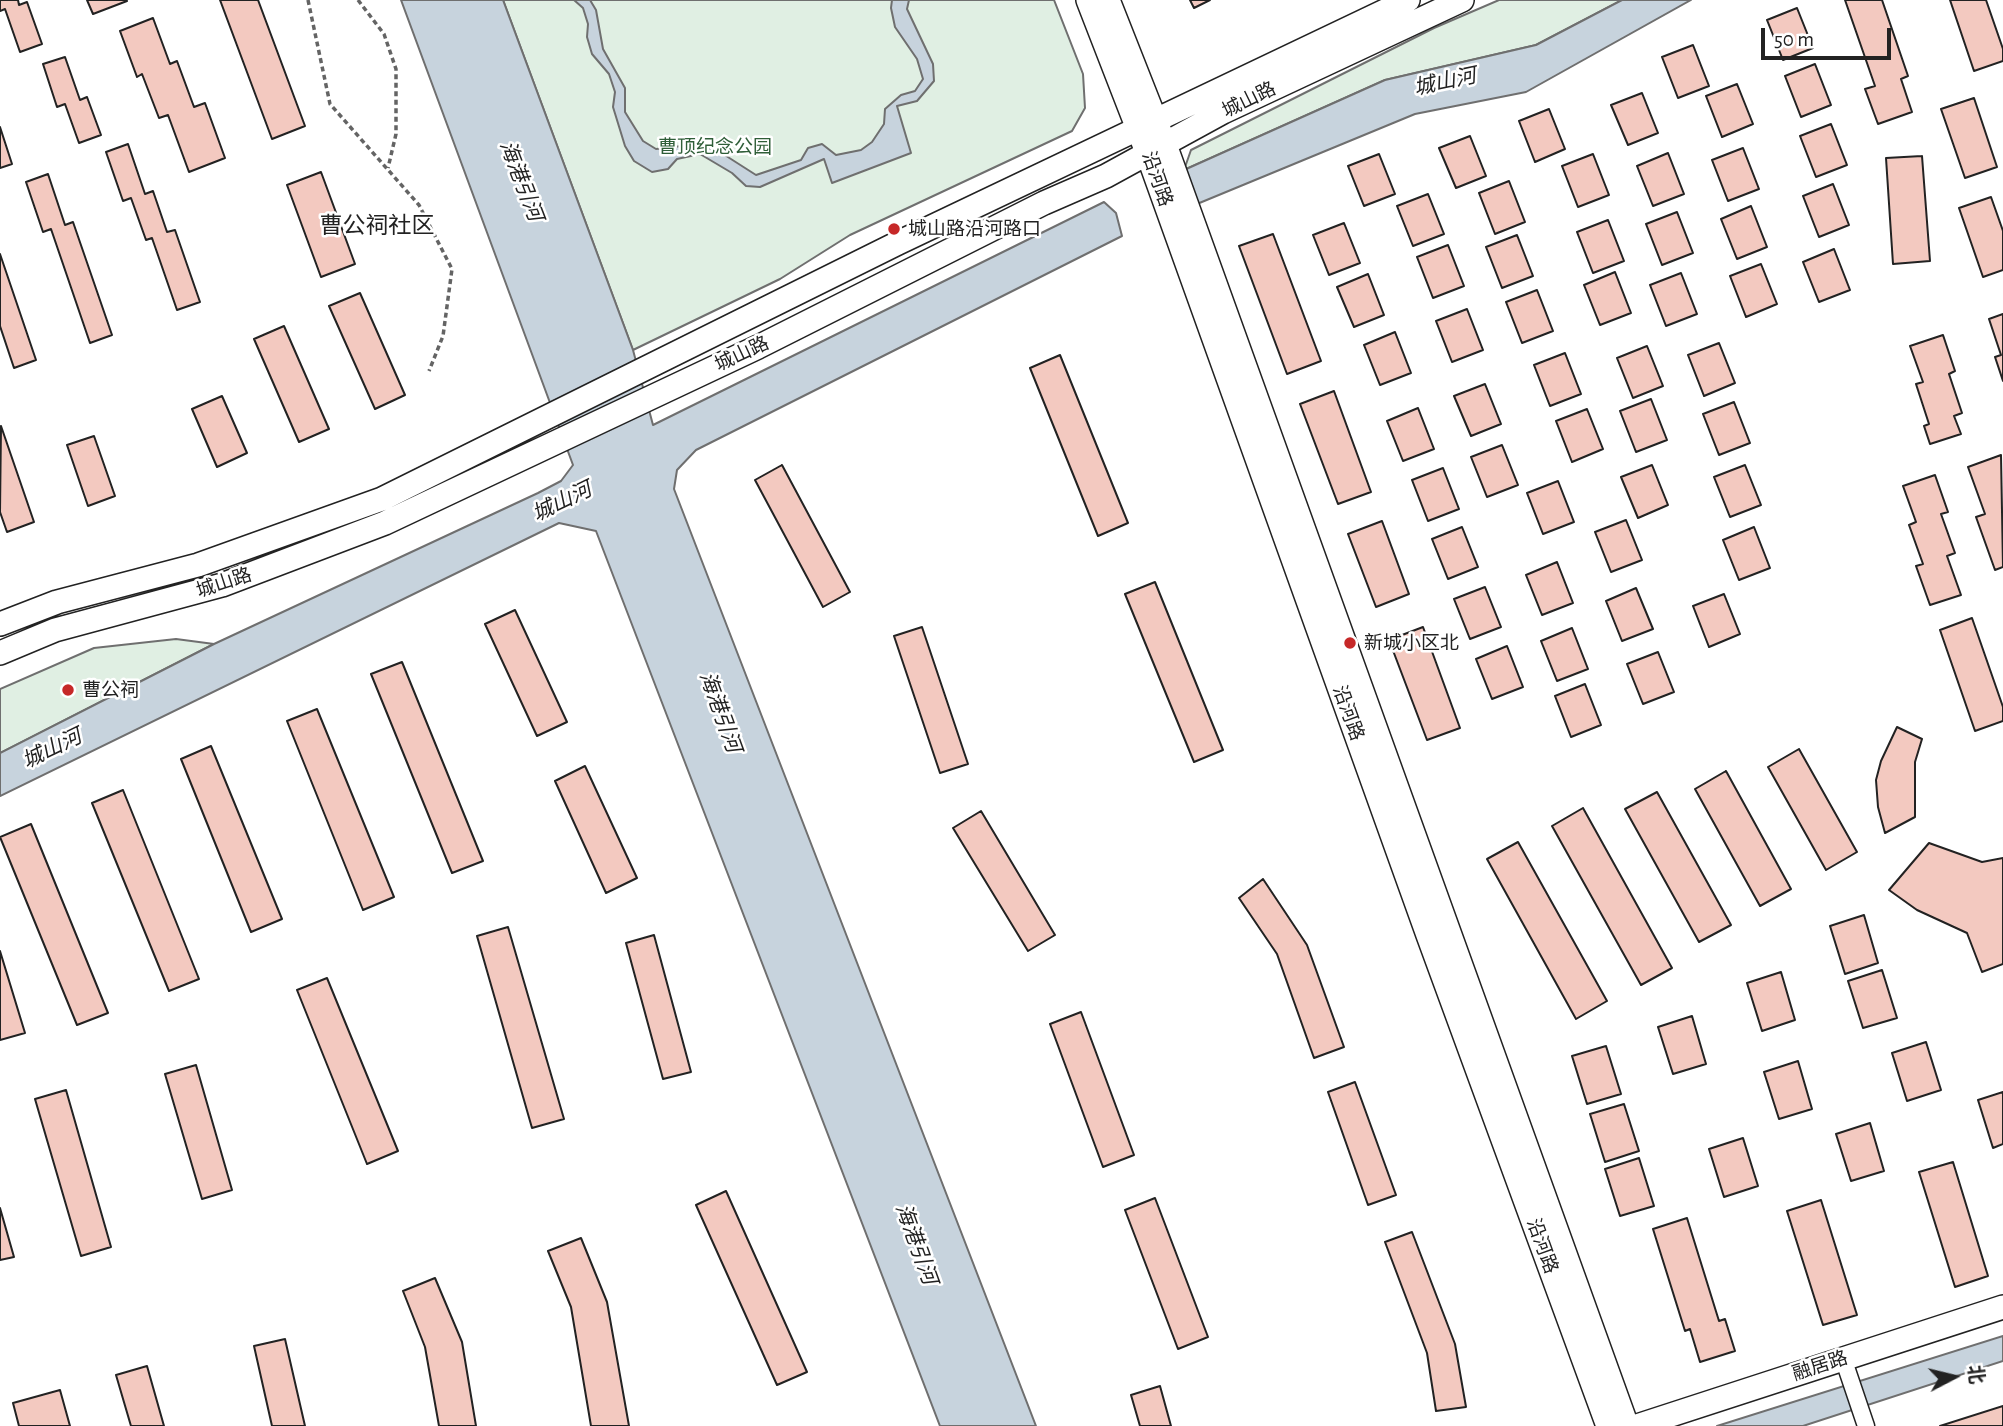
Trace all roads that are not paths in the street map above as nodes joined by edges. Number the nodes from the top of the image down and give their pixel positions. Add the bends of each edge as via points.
1 (1088, 0) edge
2 (1108, 0) edge
3 (1408, 0) edge
4 (1462, 0) edge
5 (1151, 136) junction
6 (0, 624) edge
7 (0, 653) edge
8 (2003, 1307) edge
9 (1846, 1368) junction
10 (1863, 1419) edge
11 (1608, 1426) edge
12 (1627, 1426) edge
13 (1637, 1426) edge

1 - 5 street, 沿河路
2 - 5 street, 沿河路
3 - 5 street, 城山路
4 - 5 street, 城山路
5 - 6 street, 城山路 via 645,368 382,499 198,565 57,602
5 - 7 street, 城山路 via 1107,176 385,523 222,585 55,630
5 - 11 street, 沿河路 via 1423,922
5 - 12 street, 沿河路
8 - 9 street, 融居路
9 - 10 street
9 - 13 street, 融居路

